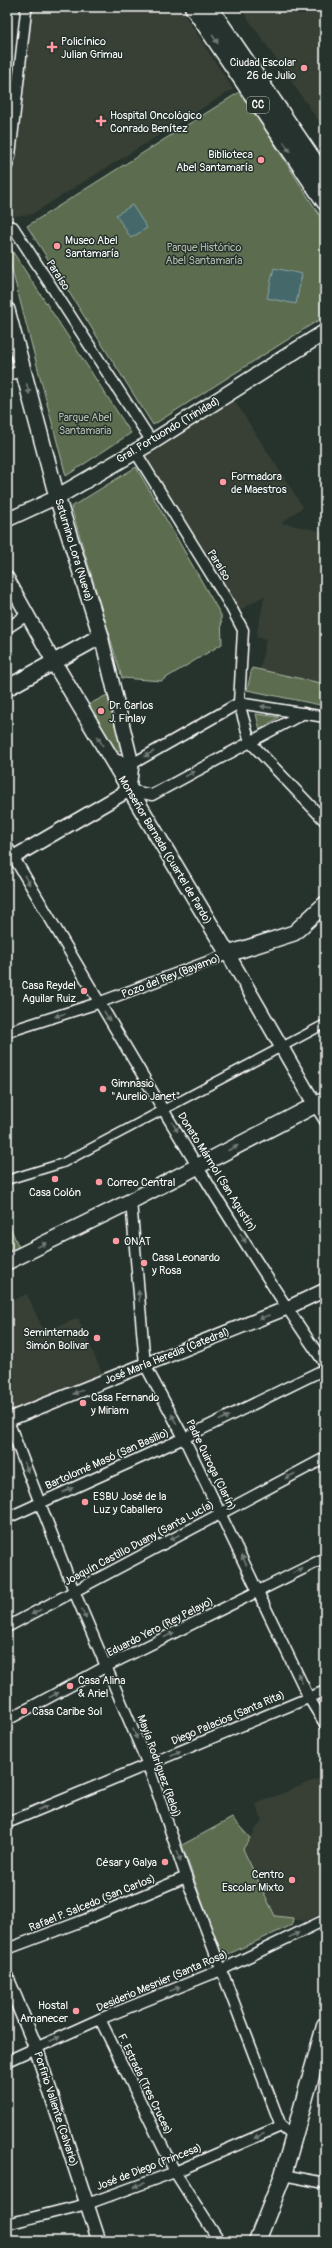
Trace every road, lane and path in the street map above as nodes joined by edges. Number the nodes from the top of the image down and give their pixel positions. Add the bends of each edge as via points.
1 (28, 7) edge
2 (193, 7) edge
3 (209, 7) edge
4 (7, 166) edge
5 (325, 178) edge
6 (325, 202) edge
7 (7, 226) edge
8 (7, 310) edge
9 (325, 332) edge
10 (23, 370) junction
11 (7, 376) edge
12 (152, 442) junction
13 (135, 451) junction
14 (57, 497) junction
15 (7, 520) edge
16 (7, 578) edge
17 (27, 615) junction
18 (7, 628) edge
19 (101, 636) junction
20 (53, 661) junction
21 (7, 688) edge
22 (239, 703) junction
23 (304, 713) junction
24 (325, 717) edge
25 (250, 742) junction
26 (110, 758) junction
27 (132, 764) junction
28 (129, 790) junction
29 (325, 821) edge
30 (9, 855) edge
31 (325, 904) edge
32 (228, 954) junction
33 (98, 1003) junction
34 (325, 1024) edge
35 (7, 1032) edge
36 (282, 1048) junction
37 (320, 1103) edge
38 (165, 1110) junction
39 (325, 1121) edge
40 (198, 1166) junction
41 (7, 1180) edge
42 (131, 1201) junction
43 (7, 1262) edge
44 (325, 1290) edge
45 (286, 1308) junction
46 (325, 1364) edge
47 (145, 1365) junction
48 (325, 1369) edge
49 (7, 1419) edge
50 (184, 1438) junction
51 (325, 1458) edge
52 (40, 1502) junction
53 (221, 1512) junction
54 (7, 1518) edge
55 (325, 1558) edge
56 (259, 1590) junction
57 (74, 1591) junction
58 (7, 1627) edge
59 (107, 1666) junction
60 (325, 1691) edge
61 (309, 1698) junction
62 (7, 1720) edge
63 (325, 1724) edge
64 (148, 1765) junction
65 (7, 1823) edge
66 (186, 1878) junction
67 (325, 1920) edge
68 (7, 1949) edge
69 (221, 1970) junction
70 (7, 1978) edge
71 (100, 2019) junction
72 (325, 2026) edge
73 (36, 2048) junction
74 (7, 2061) edge
75 (287, 2131) junction
76 (175, 2172) junction
77 (283, 2175) junction
78 (325, 2183) edge
79 (87, 2204) junction
80 (7, 2224) edge
81 (99, 2241) edge
82 (219, 2241) edge
83 (257, 2241) edge

1 - 4 street
2 -> 6 main road, CC
3 - 5 main road, CC
7 - 12 street, Paraíso via 13,227
8 - 10 main road, Saturnino Lora (Nueva)
9 - 12 main road, Gral. Portuondo (Trinidad)
10 - 11 street
10 -> 14 main road, Saturnino Lora (Nueva)
12 - 13 main road, Gral. Portuondo (Trinidad)
13 - 14 main road, Gral. Portuondo (Trinidad)
13 - 22 street, Paraíso via 243,630
14 - 15 street, Gral. Portuondo (Trinidad)
14 - 19 main road, Saturnino Lora (Nueva)
16 - 17 street, Monseñor Barnada (Cuartel de Pardo)
17 - 18 street
17 - 20 street, Monseñor Barnada (Cuartel de Pardo)
19 - 20 main road
19 - 27 street, Saturnino Lora (Nueva)
20 - 21 main road
26 -> 20 main road, Monseñor Barnada (Cuartel de Pardo)
23 -> 22 street
22 - 25 street, Paraíso
22 -> 27 street
23 - 24 street
23 - 25 street
28 -> 25 street via 152,795
25 - 29 street
26 - 27 street
26 - 28 main road, Monseñor Barnada (Cuartel de Pardo)
27 - 28 street, Saturnino Lora (Nueva)
28 - 30 street
28 - 32 main road, Monseñor Barnada (Cuartel de Pardo)
30 -> 33 street, Donato Mármol (San Agustín)
31 - 32 main road, Pozo del Rey (Bayamo) via 294,933
32 - 33 street, Pozo del Rey (Bayamo)
32 - 36 street, Monseñor Barnada (Cuartel de Pardo)
33 -> 35 street, Pozo del Rey (Bayamo)
33 -> 38 street, Donato Mármol (San Agustín)
34 - 36 street
36 - 37 street, Monseñor Barnada (Cuartel de Pardo)
36 - 38 street
37 - 39 street, Monseñor Barnada (Cuartel de Pardo)
40 -> 37 main road
38 -> 40 street, Donato Mármol (San Agustín)
38 - 41 street via 63,1162
40 - 42 main road
40 -> 45 street, Donato Mármol (San Agustín)
43 -> 42 main road
47 -> 42 street, Padre Quiroga (Clarín)
44 - 45 street, José María Heredia (Catedral)
45 - 46 street, Donato Mármol (San Agustín)
45 -> 47 street, José María Heredia (Catedral)
47 -> 49 street, José María Heredia (Catedral)
50 -> 47 street, Padre Quiroga (Clarín)
50 -> 48 street, Bartolomé Masó (San Basilio)
49 -> 52 street, Mayía Rodríguez (Reloj)
52 -> 50 street, Bartolomé Masó (San Basilio)
50 - 53 street, Padre Quiroga (Clarín)
51 -> 53 street, Joaquín Castillo Duany (Santa Lucía)
52 - 54 street, Bartolomé Masó (San Basilio)
52 - 57 street, Mayía Rodríguez (Reloj)
56 -> 53 street, Padre Quiroga (Clarín)
53 -> 57 street, Joaquín Castillo Duany (Santa Lucía)
56 -> 55 street, Eduardo Yero (Rey Pelayo)
59 -> 56 street, Eduardo Yero (Rey Pelayo)
61 -> 56 street, Padre Quiroga (Clarín)
57 -> 58 street, Joaquín Castillo Duany (Santa Lucía)
57 -> 59 street, Mayía Rodríguez (Reloj)
62 -> 59 street, Eduardo Yero (Rey Pelayo)
59 -> 64 street, Mayía Rodríguez (Reloj)
60 - 61 street, Diego Palacios (Santa Rita)
61 - 63 street, Padre Quiroga (Clarín)
64 -> 61 street, Diego Palacios (Santa Rita)
65 -> 64 street, Diego Palacios (Santa Rita)
64 -> 66 street, Mayía Rodríguez (Reloj)
66 - 68 street, Rafael P. Salcedo (San Carlos) via 82,1922
66 - 69 street, Mayía Rodríguez (Reloj)
69 -> 67 street, Desiderio Mesnier (Santa Rosa)
71 -> 69 street, Desiderio Mesnier (Santa Rosa)
69 - 75 street, Mayía Rodríguez (Reloj)
70 - 73 street, Porfirio Valiente (Calvario)
73 -> 71 street, Desiderio Mesnier (Santa Rosa)
71 - 76 street, F. Estrada (Tres Cruces)
72 - 75 main road
73 - 74 street, Desiderio Mesnier (Santa Rosa)
73 - 79 street, Porfirio Valiente (Calvario)
75 -> 76 street, José de Diego (Princesa)
75 - 77 main road
76 -> 79 street, José de Diego (Princesa)
76 - 82 street, F. Estrada (Tres Cruces)
77 - 78 street
77 - 83 main road
79 - 80 street, José de Diego (Princesa)
79 - 81 street, Porfirio Valiente (Calvario)

